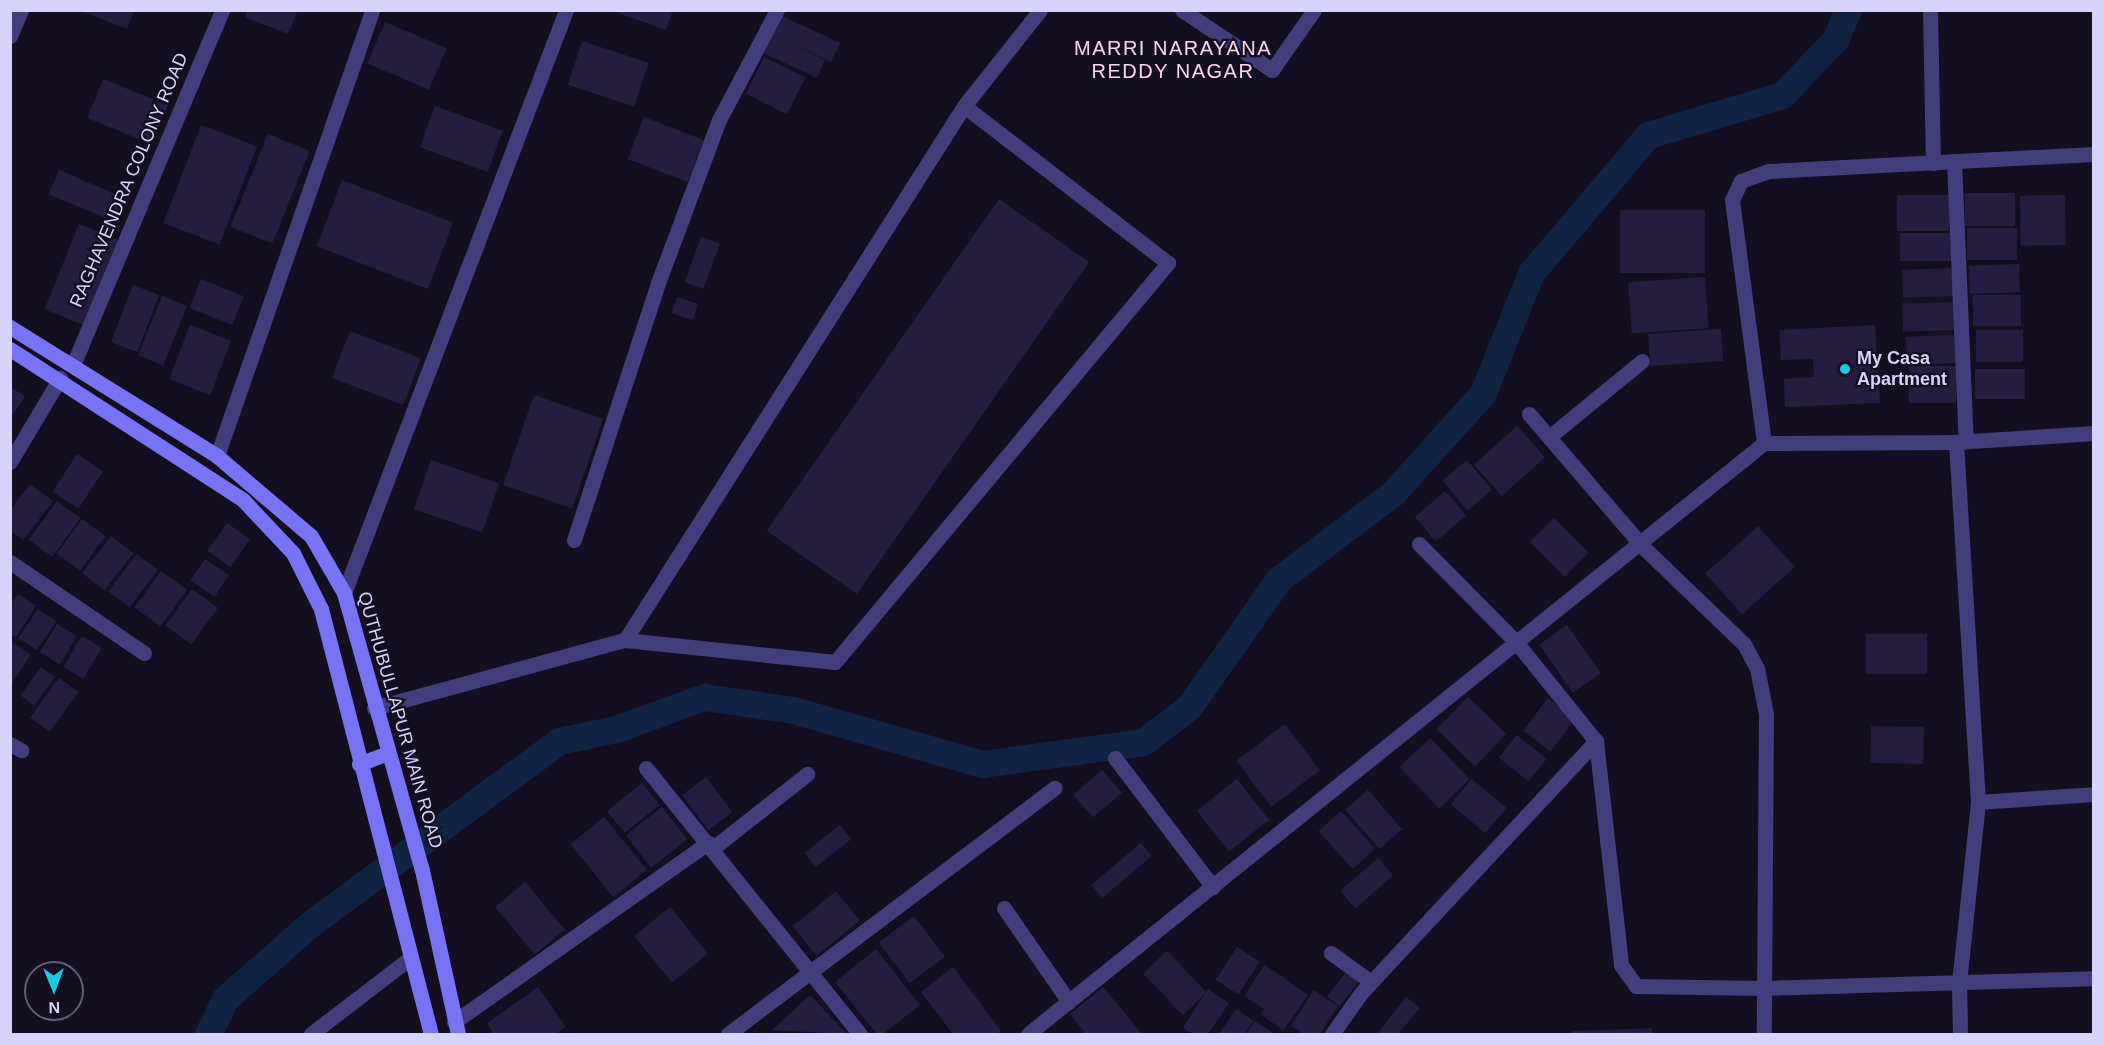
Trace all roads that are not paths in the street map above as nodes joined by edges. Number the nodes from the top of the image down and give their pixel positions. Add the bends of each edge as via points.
1 (21, 10) edge
2 (222, 10) edge
3 (372, 10) edge
4 (566, 10) edge
5 (777, 10) edge
6 (1040, 10) edge
7 (1182, 10) edge
8 (1314, 10) edge
9 (1930, 10) edge
10 (10, 36) edge
11 (964, 106) junction
12 (2094, 154) edge
13 (1954, 161) junction
14 (1933, 163) junction
15 (10, 327) edge
16 (10, 349) edge
17 (1642, 361) dead end
18 (73, 365) junction
19 (60, 378) junction
20 (1529, 414) dead end
21 (2094, 433) edge
22 (1549, 437) junction
23 (1961, 442) junction
24 (1764, 443) junction
25 (217, 456) junction
26 (10, 462) edge
27 (574, 540) dead end
28 (1419, 544) dead end
29 (1642, 546) junction
30 (10, 562) edge
31 (344, 593) junction
32 (625, 640) junction
33 (1516, 642) junction
34 (144, 653) dead end
35 (374, 708) junction
36 (1596, 741) junction
37 (387, 753) junction
38 (1115, 758) dead end
39 (359, 764) junction
40 (646, 768) dead end
41 (807, 774) dead end
42 (1055, 788) dead end
43 (2094, 794) edge
44 (1978, 802) junction
45 (710, 846) junction
46 (1213, 887) junction
47 (1004, 908) dead end
48 (433, 931) junction
49 (407, 941) junction
50 (1331, 953) dead end
51 (410, 958) junction
52 (814, 970) junction
53 (2094, 978) edge
54 (1371, 982) junction
55 (1959, 983) junction
56 (1763, 988) junction
57 (1069, 1002) junction
58 (456, 1028) edge
59 (311, 1035) edge
60 (431, 1035) edge
61 (728, 1035) edge
62 (860, 1035) edge
63 (1028, 1035) edge
64 (1332, 1035) edge
65 (1764, 1035) edge
66 (1960, 1035) edge

1 - 10 street
2 - 18 street, RAGHAVENDRA COLONY ROAD
3 - 25 street
4 - 31 street
5 - 27 street via 714,131 657,283
6 - 11 street
7 - 8 street via 1272,70
9 - 14 street
11 - 32 street
11 - 32 street via 1168,263 835,662
12 - 13 street
13 - 14 street
13 - 23 street
14 - 24 street via 1768,171 1741,181 1732,200
15 - 18 main road, QUTHUBULLAPUR MAIN ROAD
16 - 19 main road
17 - 22 street
18 - 25 main road, QUTHUBULLAPUR MAIN ROAD
19 - 26 street
19 - 39 main road via 243,500 293,553 321,609
20 - 22 street
21 - 23 street
22 - 29 street
23 - 24 street
23 - 44 street
24 - 29 street
25 - 31 main road, QUTHUBULLAPUR MAIN ROAD via 311,536
28 - 33 street
29 - 33 street
29 - 56 street via 1744,644 1760,676 1766,714
30 - 34 street
31 - 35 main road, QUTHUBULLAPUR MAIN ROAD
32 - 35 street
33 - 36 street
33 - 46 street
35 - 37 main road, QUTHUBULLAPUR MAIN ROAD
36 - 54 street
36 - 56 street via 1621,965 1627,979 1645,988
37 - 39 main road
37 - 48 main road, QUTHUBULLAPUR MAIN ROAD via 422,870
38 - 46 street
39 - 49 main road
40 - 45 street
41 - 45 street
42 - 52 street
43 - 44 street
44 - 55 street
45 - 52 street
45 - 58 street
46 - 57 street
47 - 57 street
48 - 49 main road
48 - 58 main road, QUTHUBULLAPUR MAIN ROAD
49 - 51 main road
50 - 54 street
51 - 59 street
51 - 60 main road
52 - 61 street
52 - 62 street
53 - 55 street
54 - 64 street
55 - 56 street
55 - 66 street
56 - 65 street
57 - 63 street

